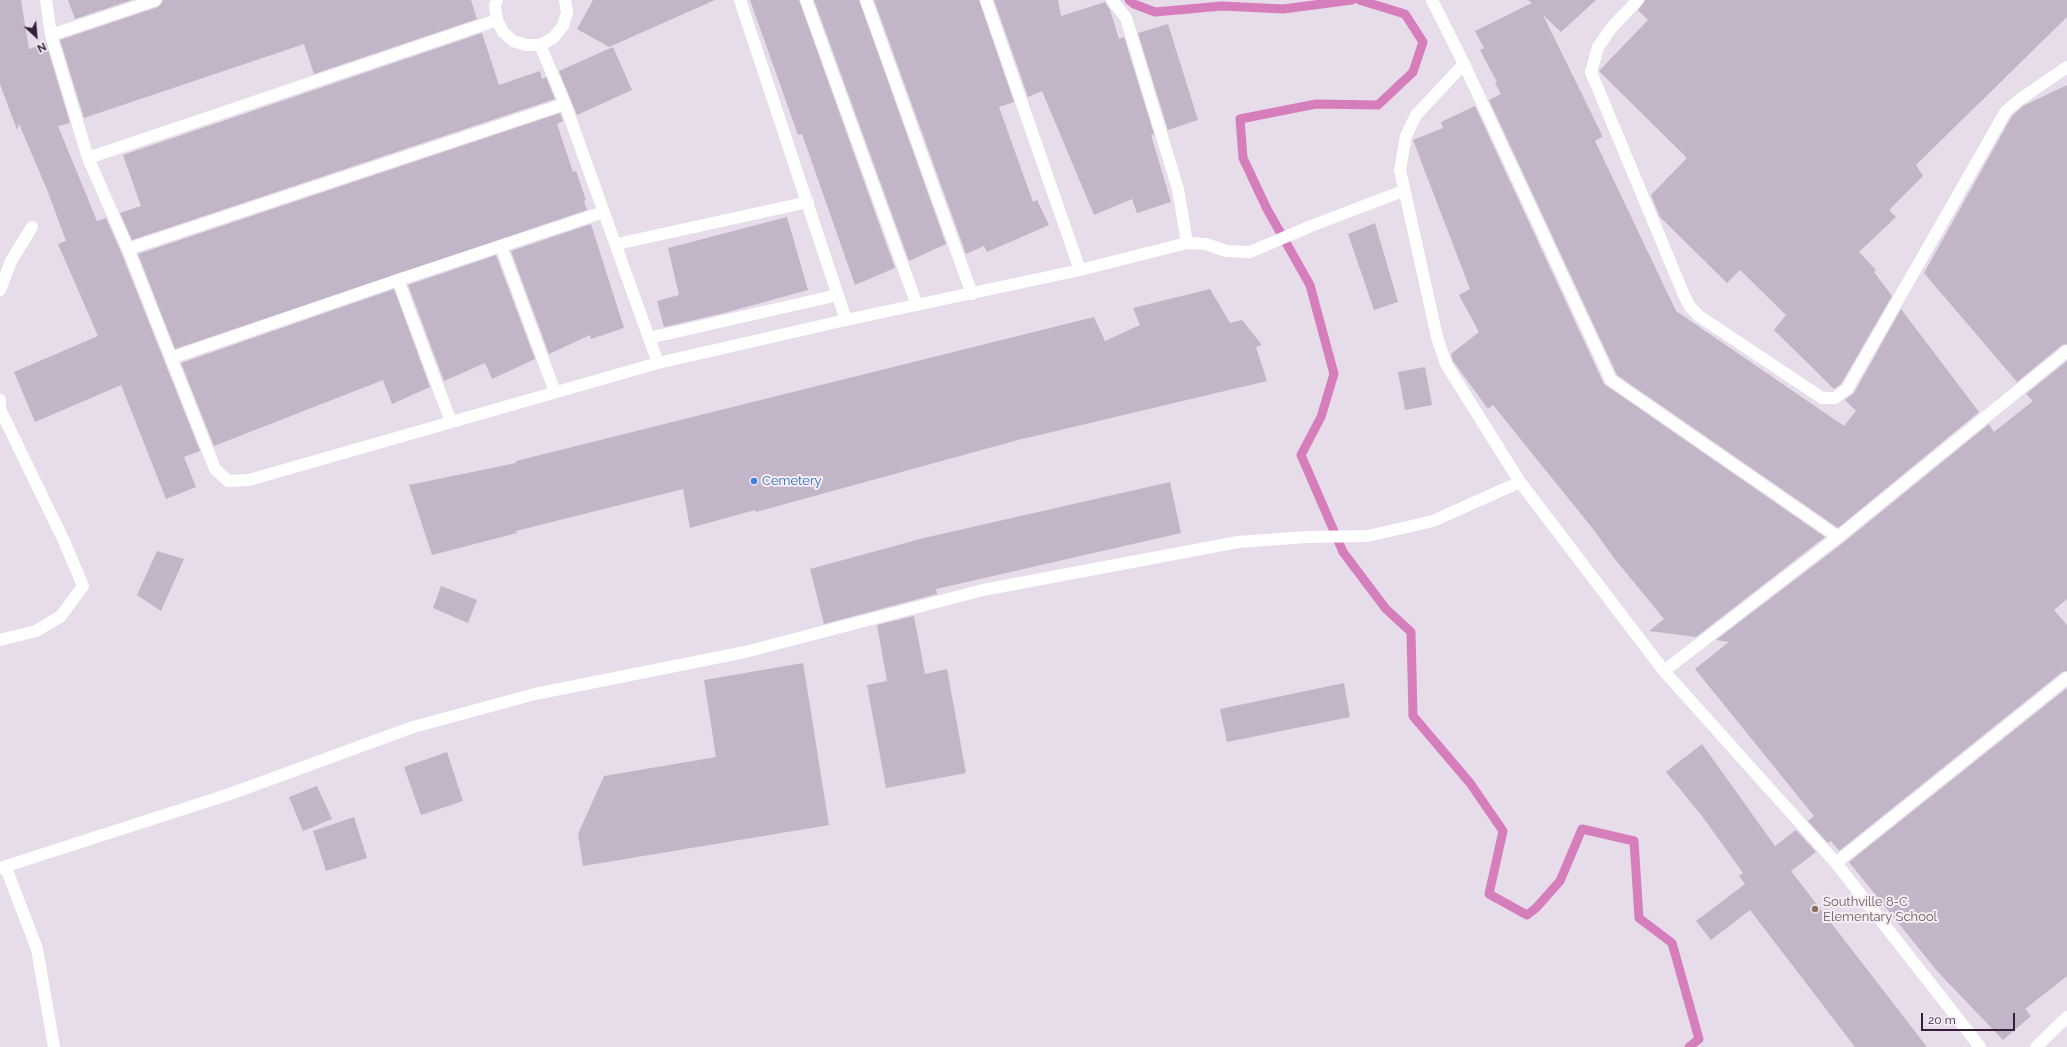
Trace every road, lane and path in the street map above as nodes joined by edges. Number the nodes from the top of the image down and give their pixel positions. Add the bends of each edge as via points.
1 (46, 0) edge
2 (156, 0) edge
3 (497, 0) edge
4 (565, 0) edge
5 (740, 0) edge
6 (806, 0) edge
7 (866, 0) edge
8 (986, 0) edge
9 (1112, 0) edge
10 (1432, 0) edge
11 (1638, 0) edge
12 (497, 20) junction
13 (51, 35) junction
14 (540, 45) junction
15 (1464, 64) junction
16 (2067, 67) edge
17 (565, 104) junction
18 (88, 158) junction
19 (1403, 190) junction
20 (808, 202) junction
21 (604, 212) junction
22 (32, 227) dead end
23 (1186, 243) junction
24 (617, 244) junction
25 (501, 246) junction
26 (128, 249) junction
27 (1080, 270) junction
28 (398, 280) junction
29 (0, 290) edge
30 (972, 294) junction
31 (838, 295) junction
32 (917, 305) junction
33 (846, 320) junction
34 (649, 338) junction
35 (2067, 351) edge
36 (172, 358) junction
37 (658, 363) junction
38 (555, 392) junction
39 (0, 400) edge
40 (451, 422) junction
41 (1520, 482) junction
42 (1838, 537) junction
43 (0, 640) edge
44 (1664, 671) junction
45 (2067, 678) edge
46 (1836, 863) junction
47 (3, 868) edge
48 (2067, 1017) edge
49 (54, 1047) edge
50 (1980, 1047) edge
51 (2036, 1047) edge

1 - 13 street
2 - 13 street
3 - 12 street
4 - 14 street via 567,12 563,26 553,38
5 - 20 street
6 - 32 street
7 - 30 street
8 - 27 street
9 - 23 street via 1129,25 1178,189
10 - 15 street
11 - 16 street via 1612,27 1598,48 1591,72 1684,296 1699,316 1822,398 1835,398 1846,389 2006,110
12 - 14 street via 503,32 513,41 526,45
12 - 18 street
13 - 18 street
14 - 17 street
15 - 19 street via 1416,115 1409,129 1400,170
15 - 42 street via 1611,380
17 - 21 street
17 - 26 street
18 - 26 street
19 - 23 street via 1250,252 1226,251 1206,244
19 - 41 street via 1432,308 1436,337 1446,364
20 - 24 street
20 - 31 street
21 - 24 street
21 - 25 street
22 - 29 street via 11,261
23 - 27 street
24 - 34 street
25 - 28 street
25 - 38 street
26 - 36 street
27 - 30 street
28 - 36 street
28 - 40 street
30 - 32 street
31 - 33 street
31 - 34 street
32 - 33 street
33 - 37 street
34 - 37 street
35 - 42 street
36 - 40 street via 215,469 228,481 249,480
37 - 38 street
38 - 40 street
39 - 43 street via 0,409 83,586 61,616 36,631
41 - 44 street
41 - 47 street via 1433,521 1368,536 1238,542 983,590 745,652 535,694 413,728 230,794
42 - 44 street
44 - 46 street
45 - 46 street
46 - 50 street
47 - 49 street via 37,949
48 - 51 street

